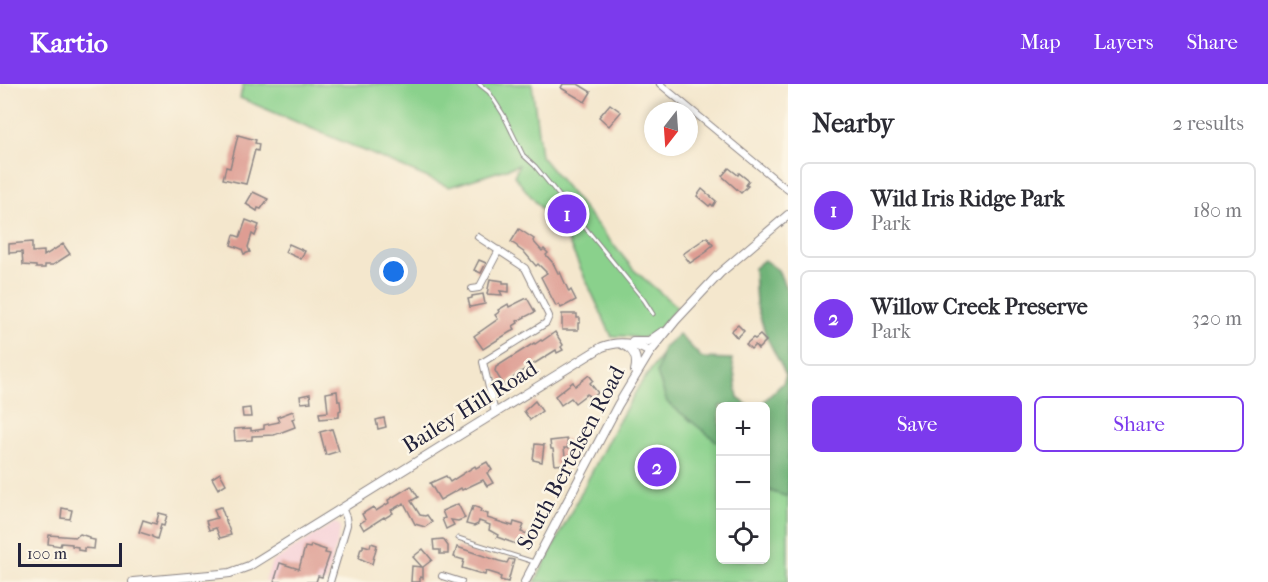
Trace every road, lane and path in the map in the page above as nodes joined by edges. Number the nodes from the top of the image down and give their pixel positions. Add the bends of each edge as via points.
1 (478, 84) edge
2 (660, 84) edge
3 (788, 190) edge
4 (788, 215) edge
5 (478, 237) dead end
6 (499, 250) junction
7 (472, 289) dead end
8 (653, 314) dead end
9 (676, 320) junction
10 (623, 342) junction
11 (611, 344) junction
12 (650, 352) junction
13 (634, 377) junction
14 (495, 413) junction
15 (342, 508) junction
16 (458, 538) dead end
17 (536, 562) junction
18 (442, 576) dead end
19 (133, 582) edge
20 (330, 582) edge
21 (461, 582) edge
22 (525, 582) edge

1 - 8 lane via 500,109 523,154
2 - 3 street
4 - 9 main road via 720,273
5 - 6 street
6 - 7 street via 479,288
6 - 14 street via 525,268 550,318 483,363
9 - 10 main road via 649,341
9 - 12 main road
10 - 11 main road, Bailey Hill Road
10 - 12 main road, Bailey Hill Road
11 - 13 main road via 634,352
11 - 14 main road, Bailey Hill Road
12 - 13 main road, South Bertelsen Road
13 - 17 main road, South Bertelsen Road
14 - 15 main road, Bailey Hill Road
15 - 19 main road, Bailey Hill Road via 238,570 212,576
15 - 20 street via 347,525
16 - 17 lane
17 - 22 main road, South Bertelsen Road
18 - 21 street

